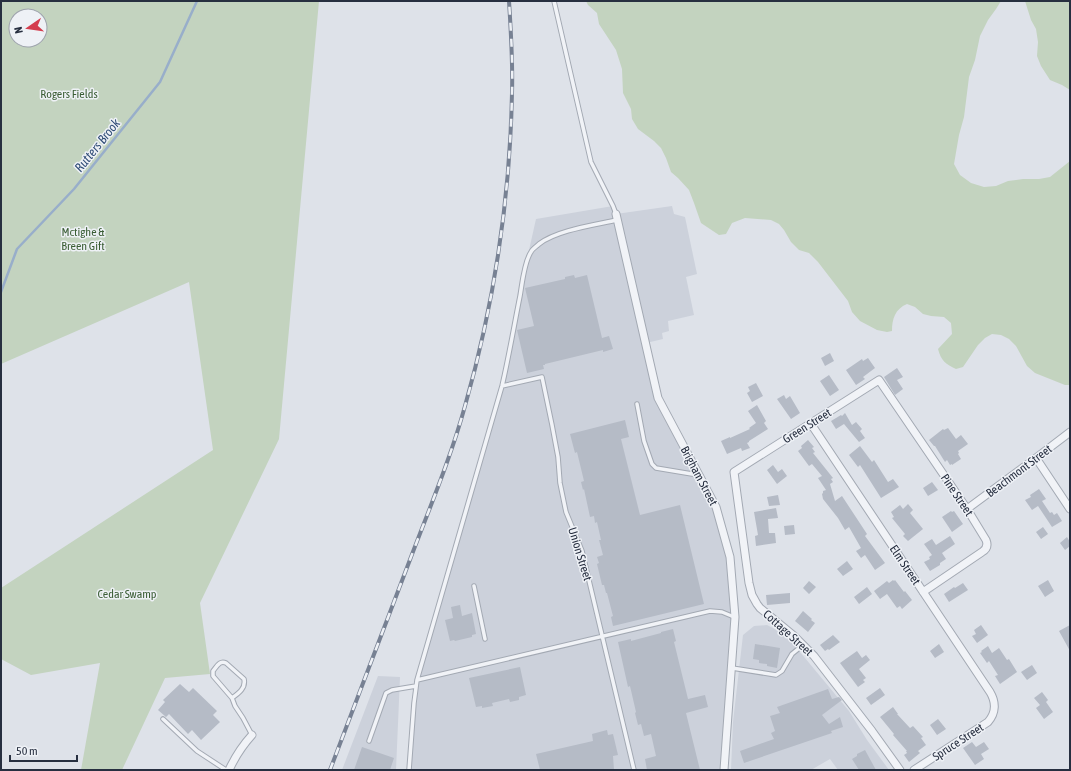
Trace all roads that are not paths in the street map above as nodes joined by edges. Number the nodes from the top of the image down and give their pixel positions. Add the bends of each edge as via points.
1 (554, 1) edge
2 (617, 217) junction
3 (879, 380) joint
4 (502, 386) junction
5 (637, 404) dead end
6 (811, 424) junction
7 (1070, 432) edge
8 (1036, 458) junction
9 (734, 472) joint
10 (699, 475) junction
11 (967, 509) junction
12 (1070, 509) edge
13 (474, 586) dead end
14 (923, 592) junction
15 (735, 617) junction
16 (602, 636) junction
17 (486, 639) dead end
18 (804, 645) junction
19 (731, 668) junction
20 (417, 680) junction
21 (416, 686) junction
22 (232, 698) junction
23 (994, 708) joint
24 (163, 719) dead end
25 (252, 736) joint
26 (369, 741) dead end
27 (226, 770) edge
28 (229, 770) edge
29 (409, 770) edge
30 (634, 770) edge
31 (724, 770) edge
32 (900, 770) edge
33 (914, 770) edge

1 - 2 lane via 591,162
2 - 4 lane via 554,236 531,252 523,277
2 - 10 street, Brigham Street via 658,398
3 - 6 street, Green Street
3 - 11 street, Pine Street
4 - 16 lane, Union Street via 542,377 566,512 582,551
4 - 20 lane
5 - 10 lane via 644,441 654,467
6 - 9 street, Green Street
6 - 14 street, Elm Street
7 - 8 street, Beachmont Street
8 - 11 street, Beachmont Street
8 - 12 street
9 - 18 street, Cottage Street via 752,595 760,608
10 - 15 street, Brigham Street via 716,507 730,558
11 - 14 street, Pine Street via 986,540 987,547
13 - 17 lane
14 - 23 street, Elm Street via 990,692
15 - 16 lane via 710,611
15 - 19 street, Brigham Street
16 - 20 lane
16 - 30 lane, Union Street
18 - 19 lane via 792,654 780,674
18 - 32 street, Cottage Street
19 - 31 street, Brigham Street
20 - 21 lane
21 - 26 lane via 386,693
21 - 29 lane
22 - 22 lane via 212,676 221,662 226,663 244,679 245,685 242,690
22 - 25 lane
23 - 33 street, Spruce Street via 990,720 984,725
24 - 27 lane via 197,751
25 - 28 street via 243,745

